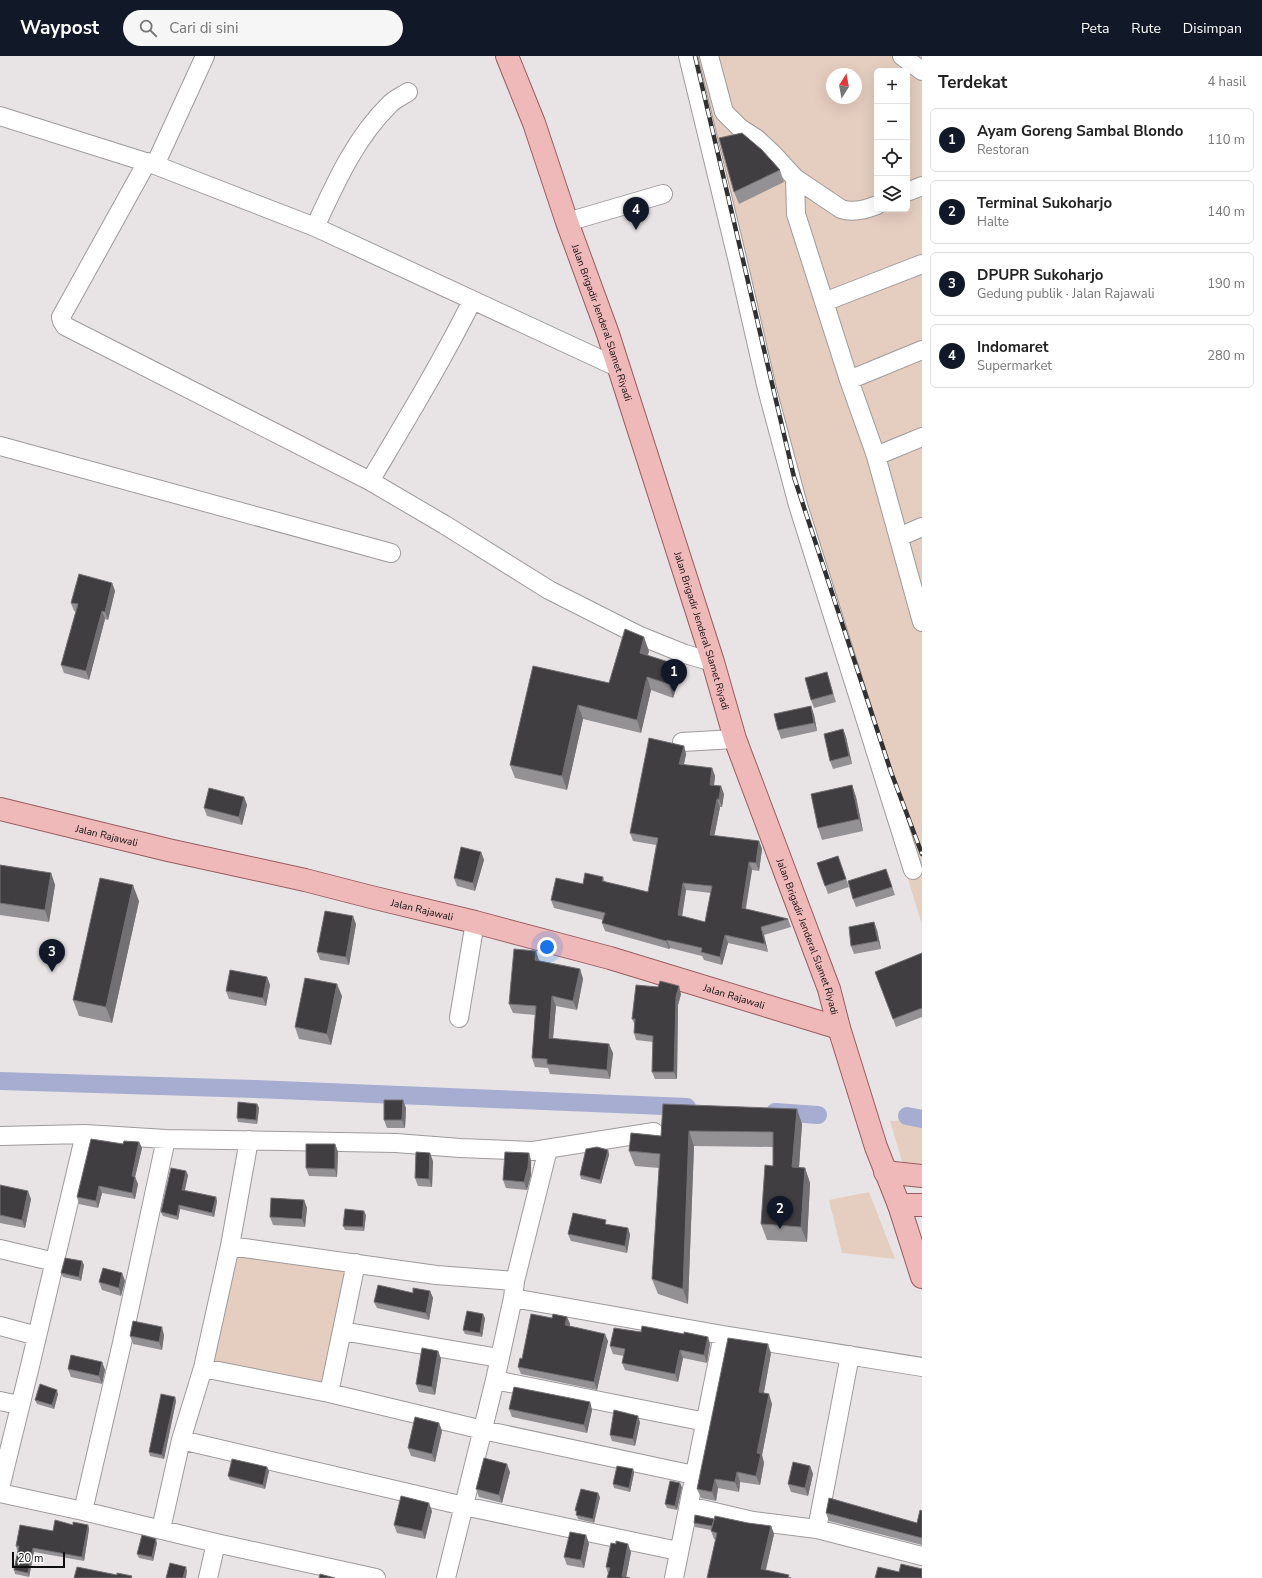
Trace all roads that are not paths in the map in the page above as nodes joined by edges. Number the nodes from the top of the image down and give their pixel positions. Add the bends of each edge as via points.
1 (205, 56) edge
2 (507, 56) edge
3 (688, 56) edge
4 (709, 56) edge
5 (902, 56) edge
6 (922, 71) edge
7 (408, 92) dead end
8 (0, 116) edge
9 (151, 164) junction
10 (795, 178) junction
11 (922, 186) edge
12 (910, 191) edge
13 (663, 194) dead end
14 (874, 206) edge
15 (567, 222) junction
16 (315, 227) junction
17 (922, 264) edge
18 (472, 301) junction
19 (824, 302) junction
20 (922, 350) edge
21 (617, 367) junction
22 (849, 380) junction
23 (922, 437) edge
24 (0, 446) edge
25 (876, 456) junction
26 (370, 481) junction
27 (922, 527) edge
28 (899, 537) junction
29 (391, 553) dead end
30 (921, 618) edge
31 (713, 662) junction
32 (735, 739) junction
33 (682, 742) dead end
34 (0, 809) edge
35 (913, 870) dead end
36 (474, 922) junction
37 (459, 1018) dead end
38 (839, 1028) junction
39 (654, 1132) dead end
40 (85, 1134) junction
41 (0, 1136) edge
42 (166, 1139) junction
43 (249, 1140) junction
44 (548, 1149) junction
45 (885, 1172) junction
46 (922, 1176) edge
47 (922, 1184) edge
48 (899, 1205) junction
49 (922, 1205) edge
50 (230, 1246) junction
51 (0, 1249) edge
52 (920, 1261) edge
53 (55, 1262) junction
54 (356, 1263) junction
55 (514, 1289) junction
56 (0, 1326) edge
57 (342, 1331) junction
58 (722, 1335) junction
59 (36, 1336) junction
60 (850, 1355) junction
61 (499, 1358) junction
62 (922, 1367) edge
63 (203, 1368) junction
64 (495, 1380) junction
65 (329, 1393) junction
66 (0, 1401) edge
67 (19, 1405) junction
68 (706, 1422) junction
69 (483, 1430) junction
70 (181, 1440) junction
71 (694, 1475) junction
72 (0, 1488) edge
73 (0, 1493) edge
74 (464, 1506) junction
75 (689, 1506) junction
76 (83, 1511) junction
77 (161, 1529) junction
78 (817, 1529) junction
79 (216, 1543) junction
80 (678, 1551) junction
81 (922, 1556) edge
82 (208, 1578) edge
83 (376, 1578) edge
84 (446, 1578) edge
85 (674, 1578) edge

1 - 9 street
2 - 15 main road, Jalan Brigadir Jenderal Slamet Riyadi via 534,123
3 - 35 street via 767,389 796,498
4 - 10 street via 724,112 774,154
5 - 6 street
7 - 16 street via 391,103 377,118 349,157
8 - 9 street
9 - 16 street
9 - 26 street via 61,317 65,326
10 - 14 street via 841,209 855,211
10 - 19 street via 796,214
11 - 12 street
13 - 15 street
15 - 21 main road, Jalan Brigadir Jenderal Slamet Riyadi via 608,334
16 - 18 street
17 - 19 street
18 - 21 street
18 - 26 street via 431,379
19 - 22 street
20 - 22 street
21 - 31 main road, Jalan Brigadir Jenderal Slamet Riyadi
22 - 25 street
23 - 25 street
24 - 29 street
25 - 28 street
26 - 31 street via 549,590 638,634 685,654
27 - 28 street
28 - 30 street
31 - 32 main road, Jalan Brigadir Jenderal Slamet Riyadi
32 - 33 street
32 - 38 main road, Jalan Brigadir Jenderal Slamet Riyadi via 829,989
34 - 36 main road, Jalan Rajawali
36 - 37 street
36 - 38 main road, Jalan Rajawali via 610,958
38 - 45 main road, Jalan Brigadir Jenderal Slamet Riyadi
39 - 44 street
40 - 41 street
40 - 42 street
40 - 53 street
42 - 43 street
42 - 76 street
43 - 44 street via 389,1143 520,1151
43 - 50 street
44 - 55 street
45 - 46 main road
45 - 48 main road, Jalan Brigadir Jenderal Slamet Riyadi
47 - 48 main road
48 - 49 main road
48 - 52 main road, Jalan Brigadir Jenderal Slamet Riyadi
50 - 54 street
50 - 63 street
51 - 53 street
53 - 59 street
54 - 55 street
54 - 57 street
55 - 58 street
55 - 61 street
56 - 59 street
57 - 61 street
57 - 65 street
58 - 60 street
58 - 68 street
59 - 67 street
60 - 62 street
60 - 78 street
61 - 64 street
63 - 65 street
63 - 70 street
64 - 68 street
64 - 69 street
65 - 69 street
66 - 67 street
67 - 72 street
68 - 71 street
69 - 71 street
69 - 74 street
70 - 74 street
70 - 77 street
71 - 75 street
73 - 76 street
74 - 80 street
74 - 84 street
75 - 78 street via 754,1521
75 - 80 street
76 - 77 street
77 - 79 street
78 - 81 street
79 - 82 street
79 - 83 street
80 - 85 street

